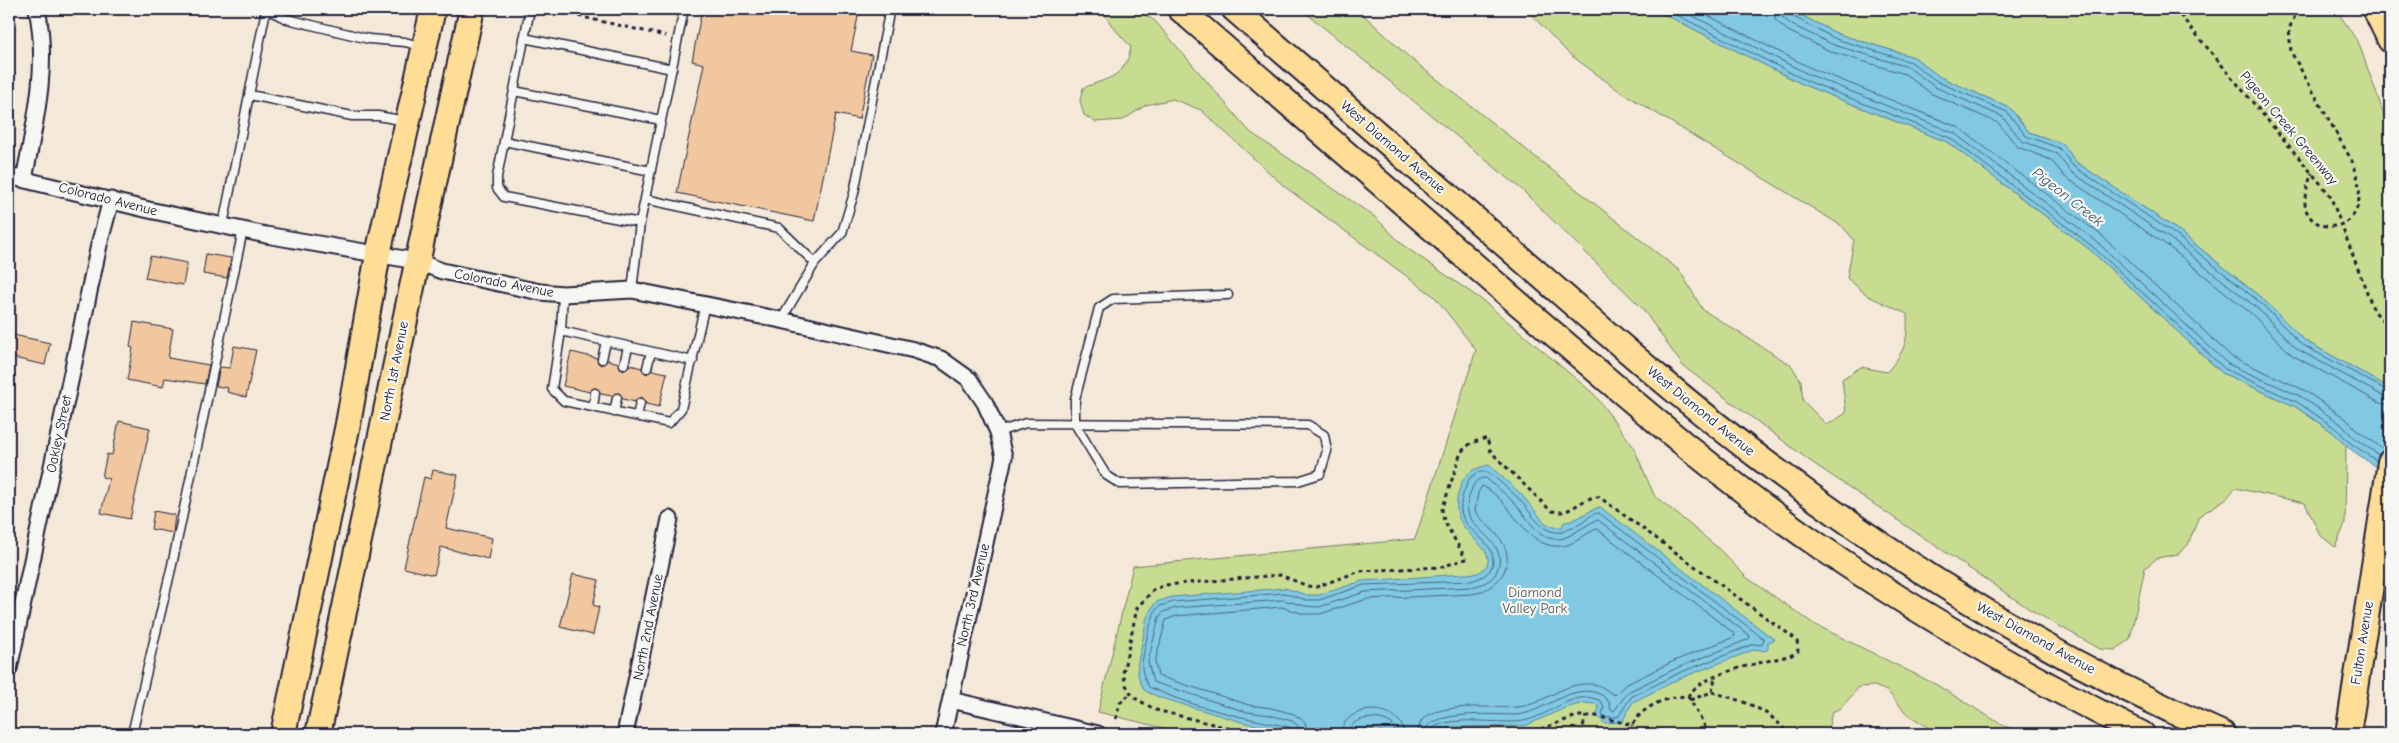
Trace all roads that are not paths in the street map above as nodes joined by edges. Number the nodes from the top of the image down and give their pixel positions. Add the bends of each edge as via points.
1 (37, 9) edge
2 (266, 9) edge
3 (433, 9) edge
4 (472, 9) edge
5 (530, 9) edge
6 (684, 9) edge
7 (888, 9) edge
8 (1180, 9) edge
9 (1234, 9) edge
10 (2376, 9) edge
11 (524, 38) junction
12 (2390, 40) edge
13 (424, 47) junction
14 (672, 69) junction
15 (514, 91) junction
16 (250, 95) junction
17 (661, 120) junction
18 (408, 122) junction
19 (504, 140) junction
20 (651, 171) junction
21 (9, 176) edge
22 (24, 179) junction
23 (645, 199) junction
24 (111, 200) junction
25 (640, 223) junction
26 (222, 226) junction
27 (243, 230) junction
28 (378, 254) junction
29 (416, 261) junction
30 (816, 263) junction
31 (632, 290) junction
32 (563, 294) junction
33 (1228, 295) dead end
34 (705, 304) junction
35 (781, 320) junction
36 (561, 331) junction
37 (606, 342) junction
38 (628, 346) junction
39 (650, 352) junction
40 (602, 359) dead end
41 (693, 361) junction
42 (624, 364) dead end
43 (647, 368) dead end
44 (596, 393) dead end
45 (616, 398) dead end
46 (640, 403) dead end
47 (593, 407) junction
48 (614, 412) junction
49 (637, 416) junction
50 (1075, 424) junction
51 (998, 432) junction
52 (1004, 457) joint
53 (2390, 462) edge
54 (670, 519) dead end
55 (9, 668) edge
56 (951, 700) junction
57 (132, 734) edge
58 (283, 734) edge
59 (318, 734) edge
60 (625, 734) edge
61 (944, 734) edge
62 (1098, 734) edge
63 (2142, 734) edge
64 (2223, 734) edge
65 (2348, 734) edge

1 - 22 street via 42,50 41,78
2 - 13 lane via 287,19 369,39
2 - 16 lane
3 - 13 main road
4 - 29 main road, North 1st Avenue
5 - 11 lane
6 - 14 lane
7 - 30 lane via 854,192 842,233
8 - 63 main road via 1622,393 1731,481 1820,547 1945,627 2054,690
9 - 64 main road, West Diamond Avenue via 1660,380 1762,460 1923,572 2000,619 2105,677
10 - 12 main road
11 - 14 lane
11 - 15 lane
13 - 18 main road
14 - 17 lane
15 - 17 lane
15 - 19 lane
16 - 18 lane via 352,116 378,116
16 - 26 lane
17 - 20 lane
18 - 28 main road
19 - 20 lane
19 - 25 lane via 497,188 504,197
20 - 23 lane
21 - 22 street, Colorado Avenue
22 - 24 street, Colorado Avenue
23 - 25 lane
23 - 30 lane via 779,228
24 - 26 street, Colorado Avenue
24 - 55 street, Oakley Street
25 - 31 lane
26 - 27 street, Colorado Avenue
27 - 28 street, Colorado Avenue
27 - 57 lane via 172,566
28 - 29 street, Colorado Avenue
28 - 58 main road via 348,424
29 - 32 street, Colorado Avenue via 442,271
29 - 59 main road, North 1st Avenue via 364,525
30 - 35 lane
31 - 32 street, Colorado Avenue
31 - 34 street, Colorado Avenue
32 - 36 lane
33 - 50 lane via 1113,299 1099,308 1075,399
34 - 35 street, Colorado Avenue
34 - 41 lane
35 - 51 street, Colorado Avenue via 941,359 969,378
36 - 37 lane
36 - 47 lane via 552,390 564,402
37 - 38 lane
37 - 40 lane
38 - 39 lane
38 - 42 lane
39 - 41 lane
39 - 43 lane
41 - 49 lane via 682,409 669,423
44 - 47 lane
45 - 48 lane
46 - 49 lane
47 - 48 lane
48 - 49 lane
50 - 50 lane via 1308,425 1324,435 1327,450 1320,474 1298,481 1120,484 1106,475
50 - 51 lane via 1026,423
51 - 52 street, Colorado Avenue
52 - 56 street, North 3rd Avenue
53 - 65 main road, Fulton Avenue
54 - 60 street, North 2nd Avenue
56 - 61 street, North 3rd Avenue
56 - 62 street

